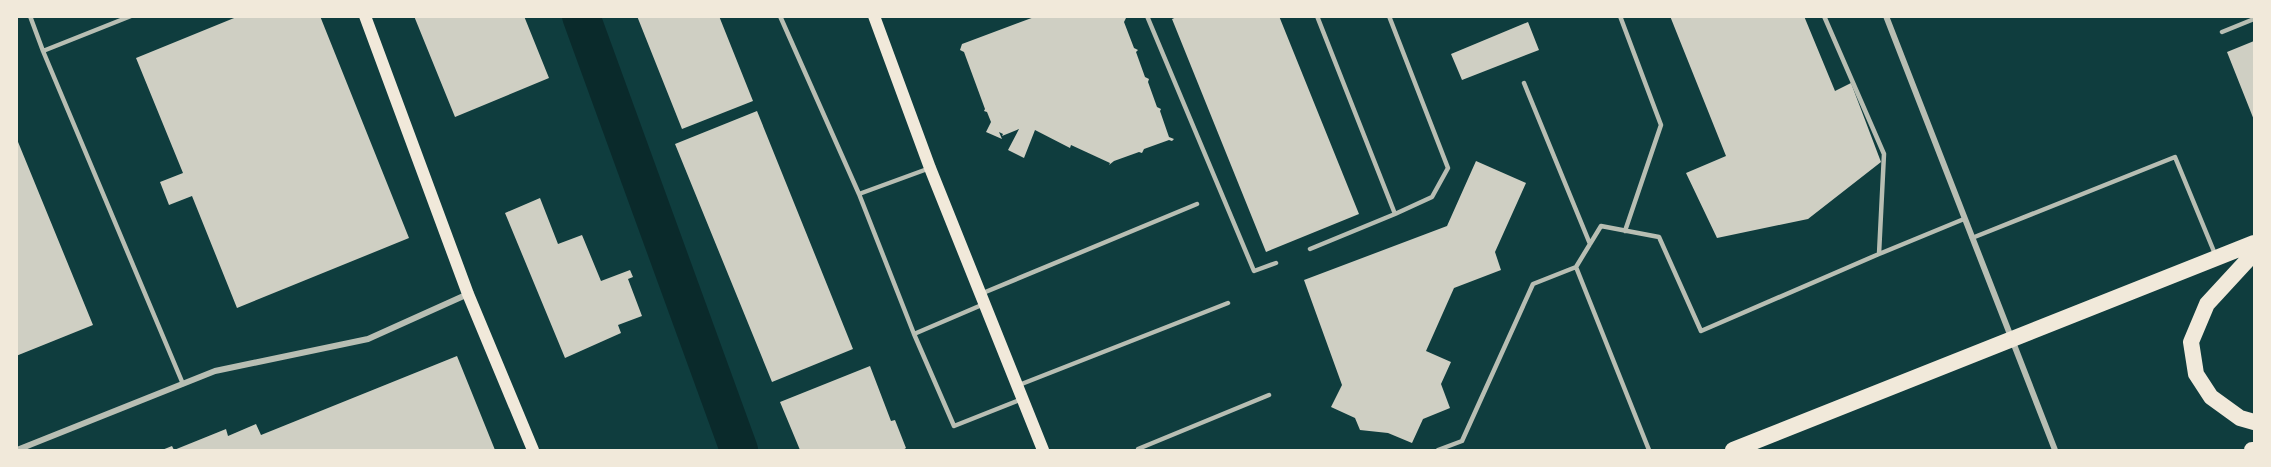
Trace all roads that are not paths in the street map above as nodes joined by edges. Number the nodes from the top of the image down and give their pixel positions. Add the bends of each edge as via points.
1 (30, 16) edge
2 (131, 16) edge
3 (365, 16) edge
4 (780, 16) edge
5 (874, 16) edge
6 (1147, 16) edge
7 (1317, 16) edge
8 (1389, 16) edge
9 (1620, 16) edge
10 (1824, 16) edge
11 (1886, 16) edge
12 (2254, 19) edge
13 (2222, 32) dead end
14 (43, 51) junction
15 (1524, 83) dead end
16 (930, 168) junction
17 (859, 194) junction
18 (1197, 204) dead end
19 (1395, 214) junction
20 (1964, 219) junction
21 (1625, 231) junction
22 (1972, 238) junction
23 (2254, 243) edge
24 (1590, 244) junction
25 (1310, 249) dead end
26 (2254, 253) edge
27 (1879, 254) junction
28 (2216, 257) junction
29 (1276, 262) dead end
30 (1576, 267) junction
31 (468, 294) junction
32 (982, 299) junction
33 (1228, 303) dead end
34 (914, 334) junction
35 (2012, 340) junction
36 (183, 384) junction
37 (1017, 386) junction
38 (1269, 395) dead end
39 (1022, 399) junction
40 (2254, 422) edge
41 (17, 450) edge
42 (533, 450) edge
43 (1042, 450) edge
44 (1136, 450) edge
45 (1438, 450) edge
46 (1649, 450) edge
47 (1733, 450) edge
48 (2055, 450) edge

1 - 14 lane
2 - 14 lane
3 - 31 main road
4 - 17 lane
5 - 16 main road
6 - 29 lane via 1254,271
7 - 19 lane
8 - 19 lane via 1448,168 1432,197
9 - 21 lane via 1661,125
10 - 27 lane via 1884,154
11 - 20 street
12 - 13 lane
14 - 36 lane
15 - 24 lane
16 - 17 lane
16 - 32 main road
17 - 34 lane
18 - 32 lane
19 - 25 lane
20 - 22 street
20 - 27 lane
21 - 24 lane via 1601,226
21 - 27 lane via 1659,237 1701,331
22 - 28 lane via 2175,157
22 - 35 street
23 - 28 highway
24 - 30 lane
26 - 40 highway via 2207,304 2191,342 2196,374 2211,397 2240,418
28 - 35 highway
30 - 45 lane via 1533,284 1462,441
30 - 46 lane
31 - 36 street via 368,339 215,371
31 - 42 main road
32 - 34 lane
32 - 37 main road
33 - 37 lane
34 - 39 lane via 954,426
35 - 47 highway
35 - 48 street
36 - 41 street
37 - 39 main road
38 - 44 lane
39 - 43 main road

